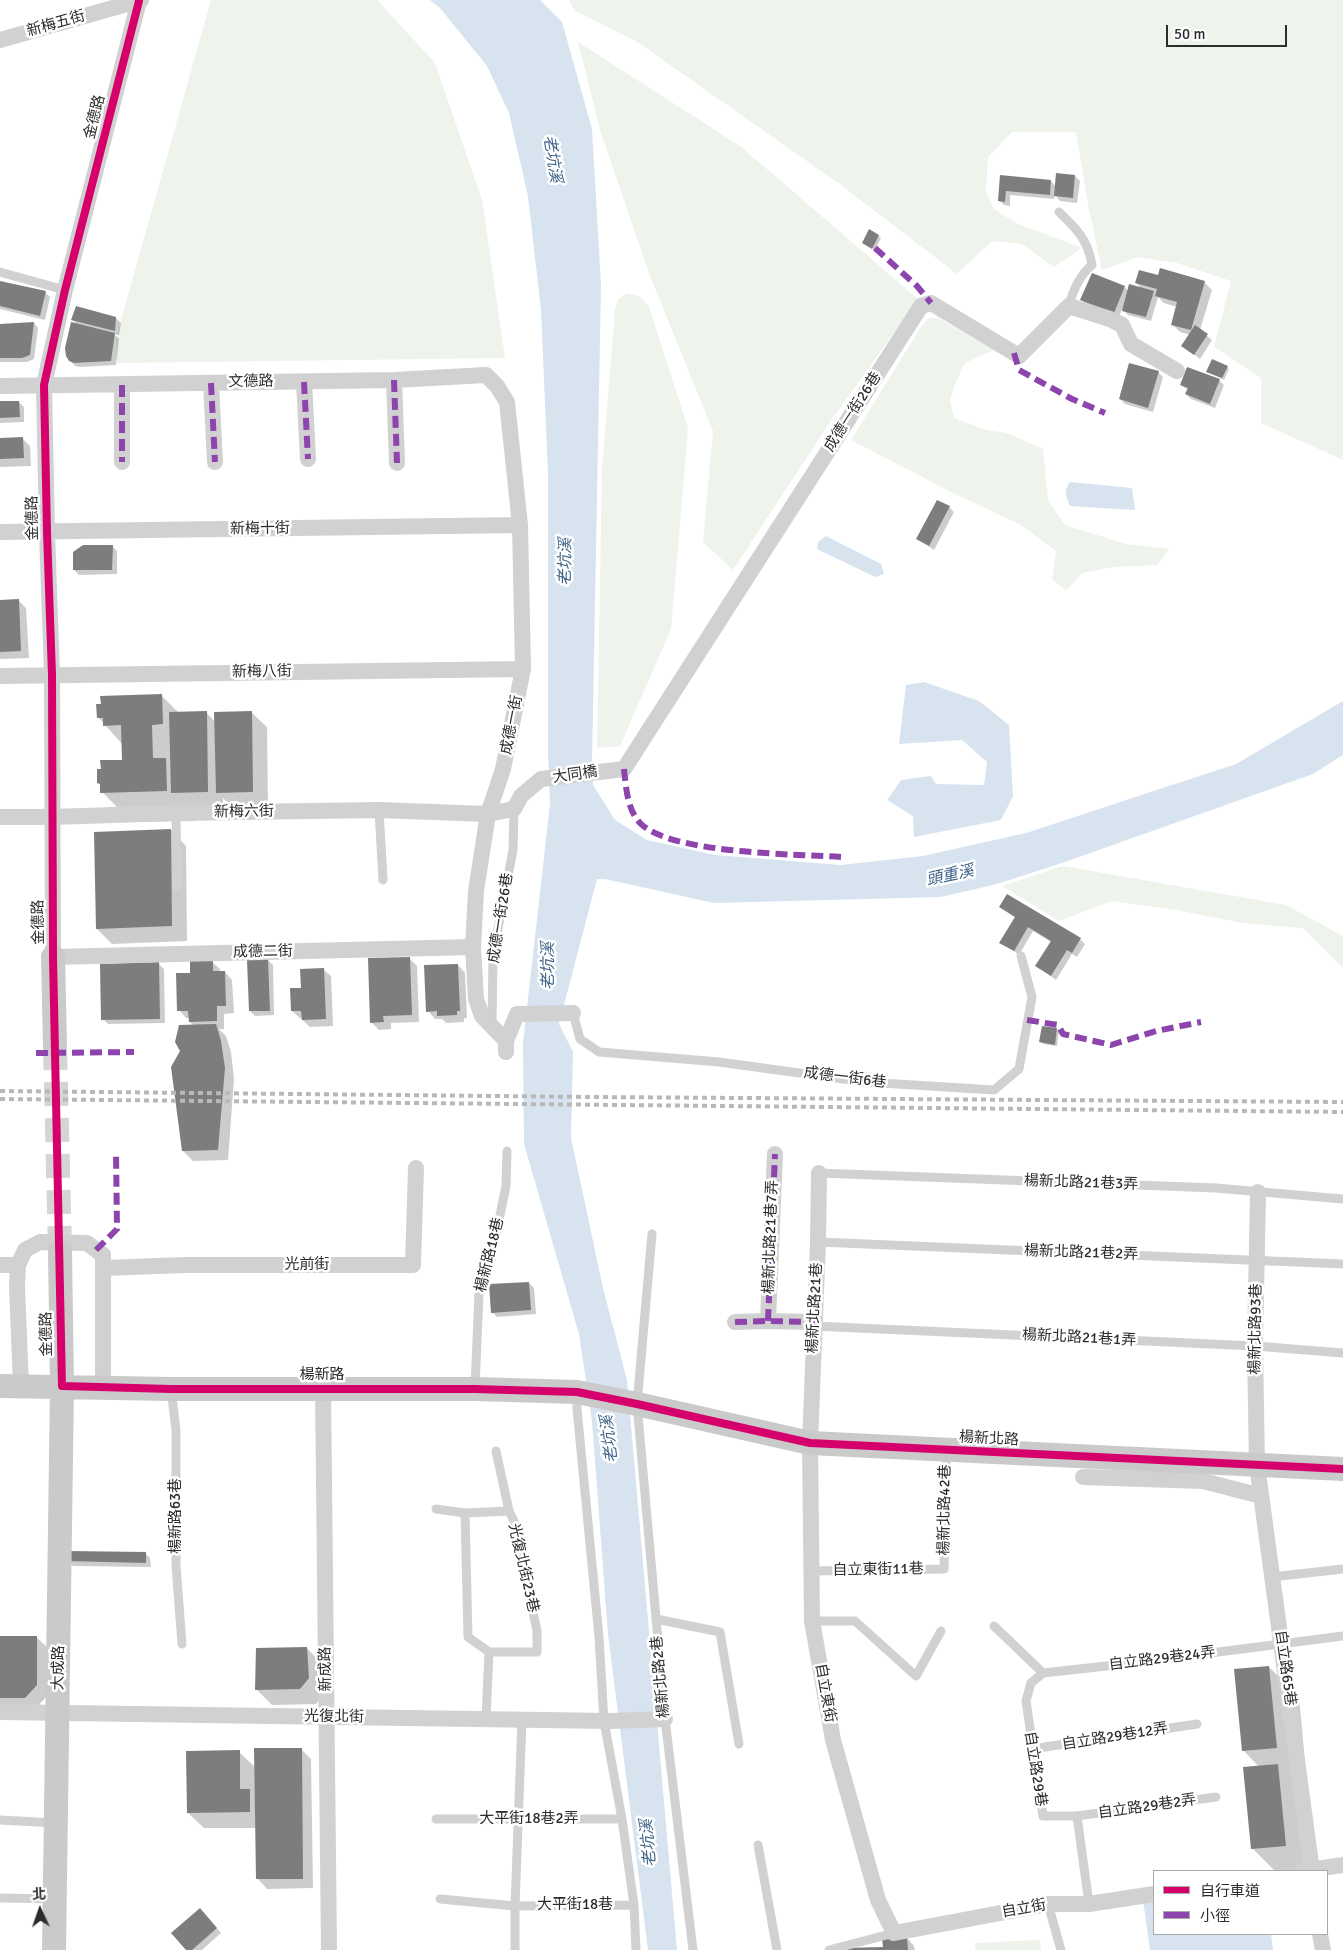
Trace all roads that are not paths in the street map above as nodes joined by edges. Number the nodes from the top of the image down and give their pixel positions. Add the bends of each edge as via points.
1 (140, 0) edge
2 (0, 40) edge
3 (1059, 212) dead end
4 (0, 272) edge
5 (65, 290) junction
6 (1070, 306) junction
7 (1177, 371) dead end
8 (394, 380) junction
9 (304, 382) junction
10 (211, 383) junction
11 (44, 385) junction
12 (122, 385) junction
13 (0, 386) edge
14 (497, 386) joint
15 (308, 459) dead end
16 (122, 462) dead end
17 (215, 462) dead end
18 (397, 463) dead end
19 (520, 525) junction
20 (0, 532) edge
21 (47, 532) junction
22 (523, 669) junction
23 (52, 675) junction
24 (0, 676) edge
25 (608, 770) joint
26 (514, 809) junction
27 (379, 810) junction
28 (176, 812) junction
29 (488, 814) junction
30 (0, 818) edge
31 (51, 818) junction
32 (382, 880) dead end
33 (177, 886) dead end
34 (473, 947) junction
35 (1021, 956) dead end
36 (53, 957) junction
37 (573, 1013) joint
38 (492, 1027) junction
39 (55, 1046) tunnel mouth
40 (506, 1151) dead end
41 (775, 1154) dead end
42 (416, 1168) dead end
43 (819, 1173) joint
44 (1258, 1192) junction
45 (1343, 1198) edge
46 (652, 1234) dead end
47 (818, 1242) junction
48 (60, 1251) tunnel mouth
49 (1258, 1260) junction
50 (1343, 1264) edge
51 (0, 1265) edge
52 (18, 1265) junction
53 (103, 1268) junction
54 (768, 1320) junction
55 (735, 1322) dead end
56 (814, 1324) junction
57 (1255, 1346) junction
58 (1343, 1353) edge
59 (10, 1386) edge
60 (62, 1386) junction
61 (103, 1386) junction
62 (171, 1389) junction
63 (323, 1389) junction
64 (475, 1389) junction
65 (579, 1393) junction
66 (637, 1404) junction
67 (810, 1443) junction
68 (946, 1450) junction
69 (496, 1451) dead end
70 (1257, 1465) junction
71 (1343, 1469) edge
72 (1083, 1477) dead end
73 (1261, 1496) junction
74 (436, 1509) dead end
75 (509, 1511) junction
76 (465, 1513) junction
77 (944, 1569) joint
78 (1343, 1569) edge
79 (813, 1571) junction
80 (1272, 1577) junction
81 (656, 1619) junction
82 (812, 1621) junction
83 (994, 1626) dead end
84 (941, 1631) dead end
85 (1343, 1636) edge
86 (182, 1644) dead end
87 (1282, 1644) junction
88 (490, 1652) junction
89 (1042, 1673) junction
90 (0, 1712) edge
91 (58, 1713) junction
92 (327, 1717) junction
93 (486, 1719) junction
94 (522, 1720) junction
95 (660, 1720) junction
96 (607, 1721) junction
97 (1197, 1724) dead end
98 (739, 1744) dead end
99 (1032, 1750) junction
100 (1216, 1798) dead end
101 (1078, 1816) junction
102 (436, 1819) dead end
103 (622, 1819) junction
104 (0, 1820) edge
105 (518, 1820) junction
106 (55, 1823) junction
107 (758, 1845) dead end
108 (1343, 1865) edge
109 (1309, 1870) edge
110 (1315, 1870) edge
111 (1153, 1894) edge
112 (0, 1898) edge
113 (55, 1899) junction
114 (440, 1899) dead end
115 (1048, 1904) junction
116 (1089, 1904) junction
117 (634, 1905) junction
118 (515, 1906) junction
119 (894, 1933) junction
120 (1320, 1935) edge
121 (54, 1950) edge
122 (329, 1950) edge
123 (515, 1950) edge
124 (636, 1950) edge
125 (692, 1950) edge
126 (777, 1950) edge
127 (829, 1950) edge
128 (1061, 1950) edge
129 (1323, 1950) edge

1 - 2 street, 新梅五街
1 - 5 street, 金德路
3 - 6 lane via 1078,231 1090,250 1092,265 1076,285
4 - 5 lane
5 - 11 street, 金德路
6 - 7 street via 1122,325 1131,344
6 - 25 street, 成德一街26巷 via 1019,356 931,303 922,306 624,769
8 - 9 street, 文德路
8 - 14 street, 文德路 via 486,375
8 - 18 street
9 - 10 street, 文德路
9 - 15 street
10 - 12 street, 文德路
10 - 17 street
11 - 12 street, 文德路
11 - 13 street, 文德路
11 - 21 street, 金德路
12 - 16 street
14 - 19 street, 成德一街 via 507,402
19 - 21 street, 新梅十街
19 - 22 street, 成德一街
20 - 21 street, 新梅十街
21 - 23 street, 金德路
22 - 23 street, 新梅八街
22 - 29 street, 成德一街 via 503,769
23 - 24 street, 新梅八街
23 - 31 street, 金德路
25 - 26 street, 大同橋 via 541,779 521,796
26 - 29 street
26 - 38 lane, 成德一街26巷 via 512,850 493,955
27 - 28 street, 新梅六街
27 - 29 street, 新梅六街
27 - 32 lane
28 - 31 street, 新梅六街
28 - 33 lane
29 - 34 street, 成德一街 via 476,891
30 - 31 street, 新梅六街
31 - 36 street, 金德路
34 - 36 street, 成德二街
34 - 38 street, 成德一街 via 476,999 482,1016
35 - 37 lane, 成德一街6巷 via 1032,998 1019,1069 994,1090 865,1082 718,1062 599,1052 580,1039
36 - 39 street, 金德路
37 - 38 street, 成德一街 via 517,1014 506,1046
40 - 64 lane, 楊新路18巷 via 506,1186 488,1274 479,1294
41 - 54 street, 楊新北路21巷7弄
42 - 53 street, 光前街 via 413,1264
43 - 44 lane, 楊新北路21巷3弄
43 - 47 street, 楊新北路21巷
44 - 45 lane, 楊新北路21巷3弄
44 - 49 street, 楊新北路93巷
46 - 66 lane, 楊新北路2巷
47 - 49 lane, 楊新北路21巷2弄
47 - 56 street, 楊新北路21巷
48 - 60 street, 金德路
49 - 50 lane, 楊新北路21巷2弄
49 - 57 street, 楊新北路93巷
51 - 52 street
52 - 53 street via 25,1250 40,1242 87,1243 102,1254
52 - 59 street
53 - 61 street
54 - 55 street
54 - 56 street
56 - 57 lane, 楊新北路21巷1弄
56 - 67 street, 楊新北路21巷
57 - 58 lane, 楊新北路21巷1弄
57 - 70 street, 楊新北路93巷
59 - 60 street, 楊新路
60 - 61 street, 楊新路
60 - 91 street, 大成路
61 - 62 street, 楊新路
62 - 63 street, 楊新路
62 - 86 lane, 楊新路63巷 via 176,1430 176,1566
63 - 64 street, 楊新路
63 - 92 street, 新成路
64 - 65 street, 楊新路
65 - 66 street, 楊新路
65 - 96 lane via 577,1409
66 - 67 street, 楊新北路
66 - 81 lane, 楊新北路2巷
67 - 68 street, 楊新北路
67 - 79 street, 自立東街
68 - 70 street, 楊新北路
68 - 77 lane, 楊新北路42巷
69 - 75 lane
70 - 71 street, 楊新北路
70 - 73 street, 自立路65巷
72 - 73 street via 1204,1481
73 - 80 street, 自立路65巷
74 - 76 lane, 光復北街23巷
75 - 76 lane, 光復北街23巷
75 - 88 lane, 光復北街23巷 via 514,1521 537,1631 537,1652
76 - 88 lane via 468,1637
77 - 79 lane, 自立東街11巷
78 - 80 lane
79 - 82 street, 自立東街
80 - 87 street, 自立路65巷
81 - 95 lane, 楊新北路2巷
81 - 98 lane via 720,1632
82 - 84 lane via 855,1621 916,1676
82 - 119 street, 自立東街 via 837,1758 878,1900
83 - 89 lane
85 - 87 lane, 自立路29巷24弄
87 - 89 lane, 自立路29巷24弄
87 - 109 street, 自立路65巷
88 - 93 lane
89 - 99 lane, 自立路29巷 via 1031,1683 1026,1701
90 - 91 street, 光復北街
91 - 92 street, 光復北街
91 - 106 street, 大成路
92 - 93 street, 光復北街
92 - 122 street, 新成路
93 - 94 street, 光復北街
94 - 96 street, 光復北街
94 - 105 lane, 大平街18巷
95 - 96 street, 光復北街
95 - 125 lane, 楊新北路2巷
96 - 103 lane
97 - 99 lane, 自立路29巷12弄
99 - 101 lane, 自立路29巷 via 1043,1816
100 - 101 lane, 自立路29巷2弄
101 - 116 lane
102 - 105 lane, 大平街18巷2弄
103 - 105 lane, 大平街18巷2弄
103 - 117 lane
104 - 106 lane
105 - 118 lane, 大平街18巷
106 - 113 street, 大成路
107 - 126 lane
108 - 110 street
111 - 116 street, 自立街
112 - 113 lane
113 - 121 street, 大成路
114 - 118 lane, 大平街18巷
115 - 116 street, 自立街
115 - 119 street, 自立街
115 - 128 lane
117 - 118 lane, 大平街18巷
117 - 124 lane
118 - 123 lane, 大平街18巷
119 - 127 lane
120 - 129 street

